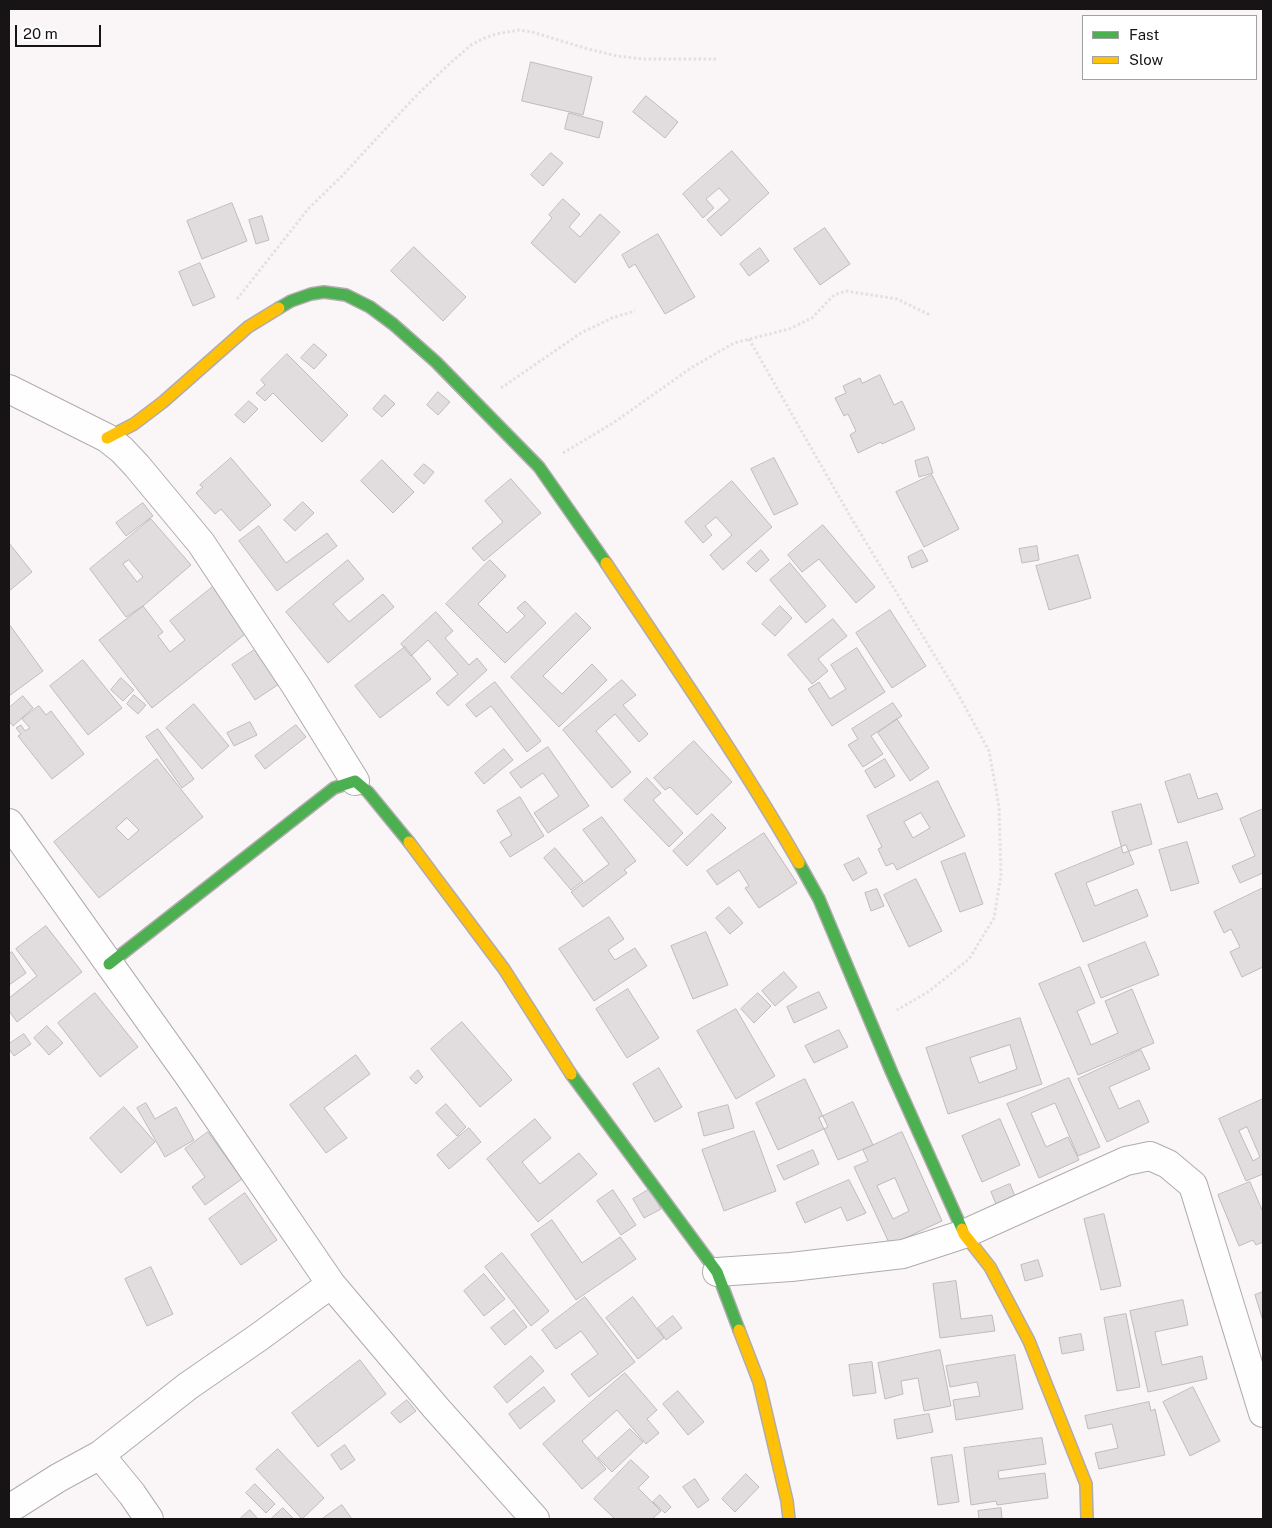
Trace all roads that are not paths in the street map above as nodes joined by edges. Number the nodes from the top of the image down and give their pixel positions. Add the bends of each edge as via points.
1 (9, 389) edge
2 (107, 438) junction
3 (355, 781) junction
4 (9, 823) edge
5 (109, 964) junction
6 (964, 1234) junction
7 (717, 1272) junction
8 (331, 1284) junction
9 (1263, 1412) edge
10 (100, 1455) junction
11 (9, 1509) edge
12 (149, 1519) edge
13 (534, 1519) edge
14 (789, 1519) edge
15 (1087, 1519) edge

1 - 2 street
2 - 3 street via 137,466 201,543
2 - 6 street via 134,424 163,402 248,327 291,301 311,294 346,295 393,324 436,362 539,467 772,815 818,899
3 - 5 street via 334,788
3 - 7 street via 394,823 504,969 573,1076
4 - 5 street
5 - 8 street
6 - 7 street via 904,1254
6 - 9 street via 1126,1161 1150,1156 1168,1164 1193,1185
6 - 15 street via 990,1267 1029,1341 1086,1484
7 - 14 street via 759,1382
8 - 10 street via 188,1386
8 - 13 street
10 - 11 street
10 - 12 street

